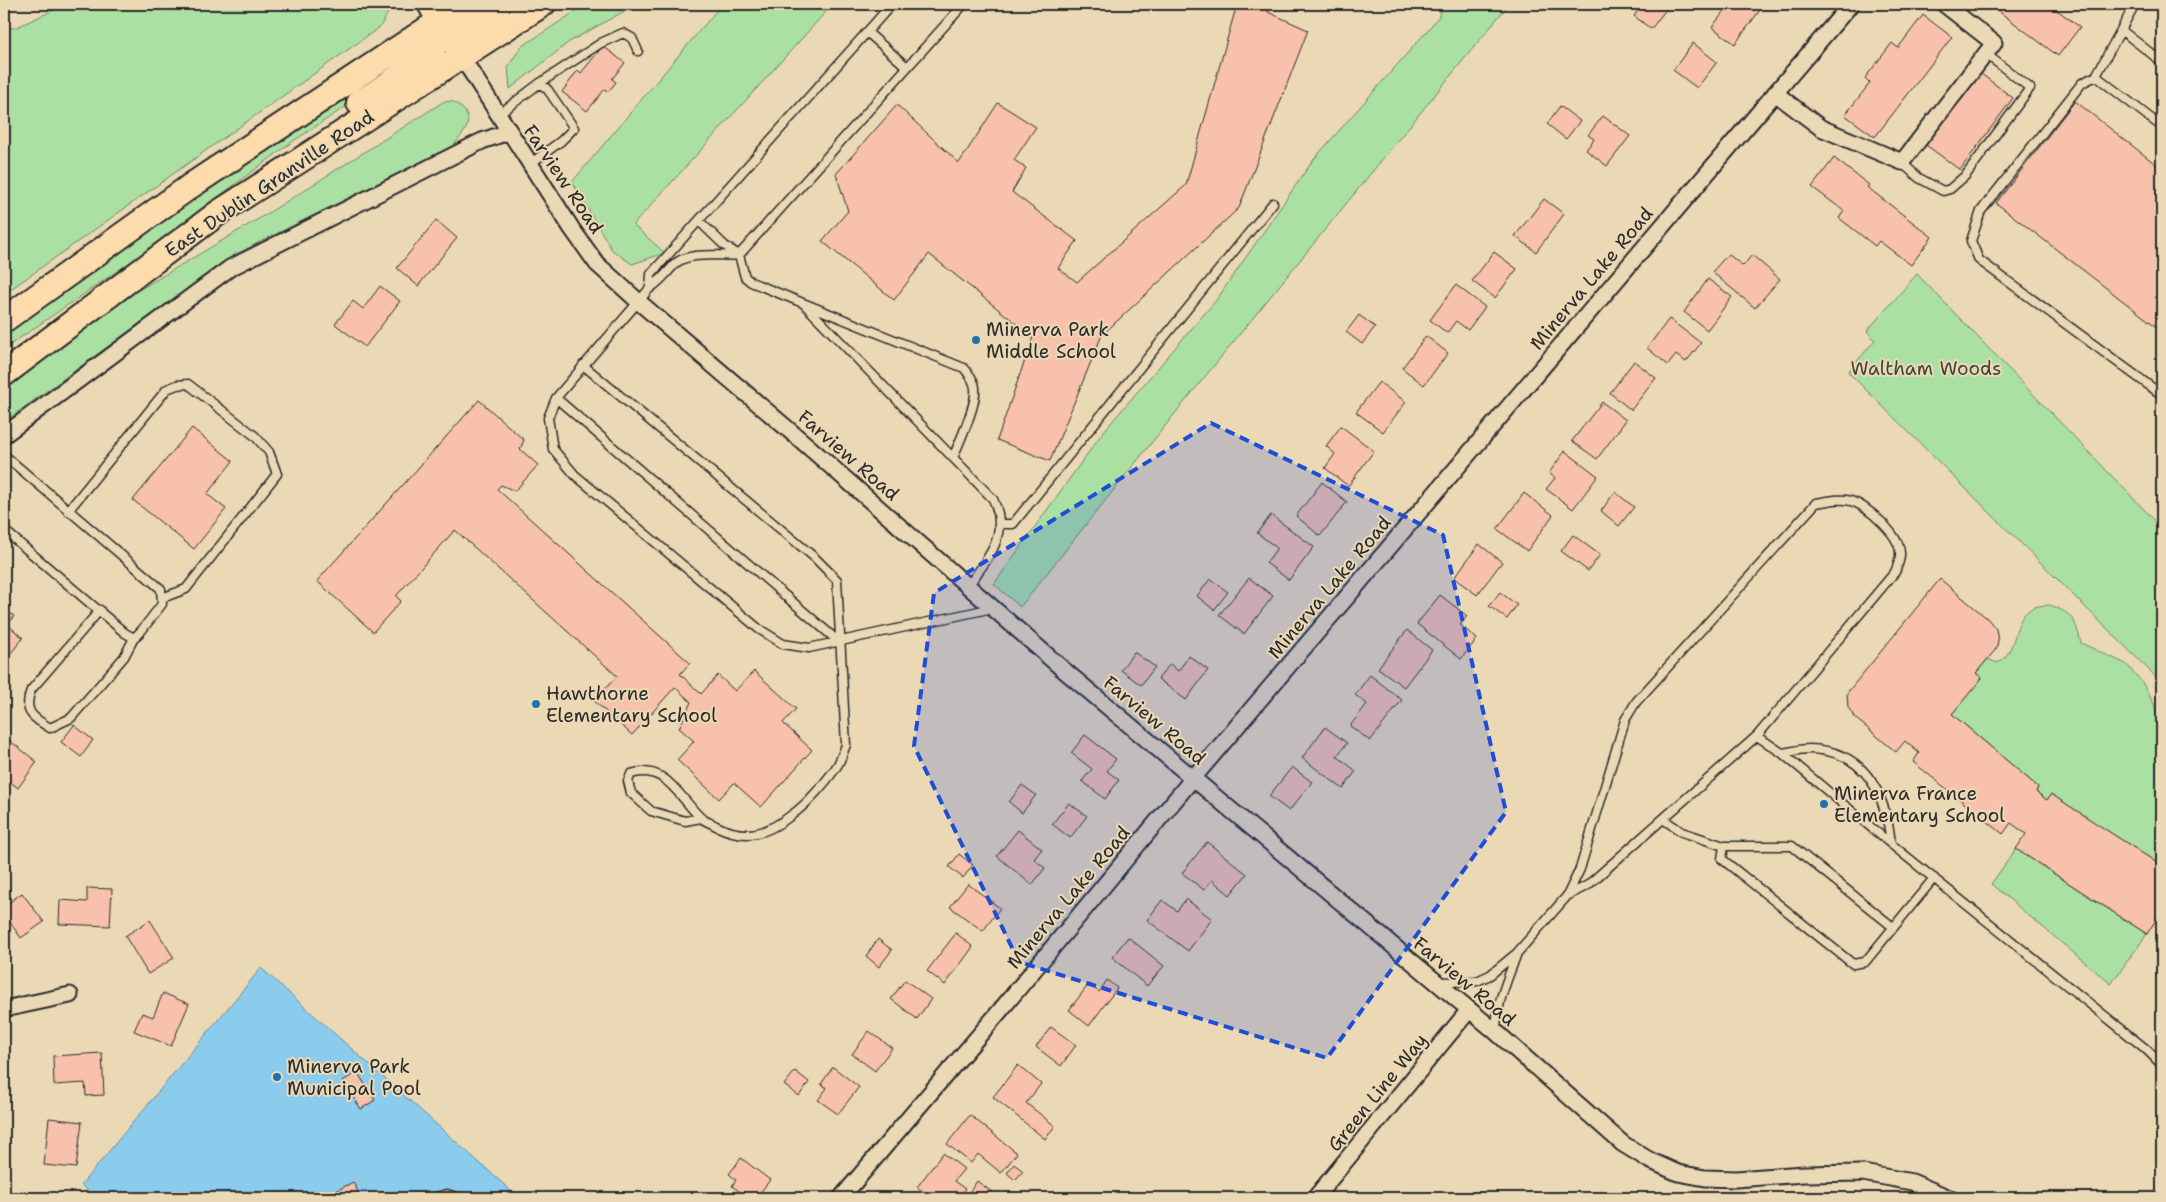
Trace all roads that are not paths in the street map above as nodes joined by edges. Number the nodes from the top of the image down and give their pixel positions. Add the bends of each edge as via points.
1 (465, 4) edge
2 (504, 4) edge
3 (543, 4) edge
4 (892, 4) edge
5 (964, 4) edge
6 (1850, 4) edge
7 (1944, 4) edge
8 (2135, 4) edge
9 (434, 12) edge
10 (2121, 30) junction
11 (867, 32) junction
12 (638, 51) dead end
13 (1986, 54) junction
14 (461, 56) junction
15 (2162, 62) edge
16 (908, 67) junction
17 (2096, 76) junction
18 (540, 84) junction
19 (1774, 93) junction
20 (498, 115) junction
21 (2162, 127) edge
22 (508, 132) junction
23 (1901, 162) junction
24 (530, 164) junction
25 (245, 196) junction
26 (1273, 203) dead end
27 (699, 221) junction
28 (739, 256) junction
29 (650, 288) junction
30 (639, 302) junction
31 (802, 303) junction
32 (4, 320) edge
33 (583, 365) junction
34 (4, 374) edge
35 (2162, 395) edge
36 (556, 398) junction
37 (4, 435) edge
38 (4, 455) edge
39 (953, 458) junction
40 (68, 511) junction
41 (1000, 524) junction
42 (4, 530) edge
43 (968, 586) junction
44 (162, 598) junction
45 (992, 608) junction
46 (100, 610) junction
47 (134, 638) junction
48 (839, 642) junction
49 (1757, 736) junction
50 (1782, 753) junction
51 (1194, 777) junction
52 (701, 818) junction
53 (1663, 819) junction
54 (1891, 844) junction
55 (1724, 846) junction
56 (1934, 878) junction
57 (1567, 896) junction
58 (1893, 927) junction
59 (1517, 953) junction
60 (1436, 982) junction
61 (70, 996) dead end
62 (4, 1009) edge
63 (1469, 1010) junction
64 (1496, 1032) junction
65 (2162, 1065) edge
66 (447, 1196) edge
67 (433, 1198) edge
68 (458, 1198) edge
69 (841, 1198) edge
70 (1315, 1198) edge
71 (1949, 1198) edge

1 - 9 main road
2 - 14 main road via 468,26 456,45
3 - 14 main road, East Dublin Granville Road
4 - 11 lane
5 - 16 lane
6 - 19 street, Minerva Lake Road
7 - 13 street via 1994,43
8 - 10 lane
9 - 25 main road via 442,32 428,54 271,160
9 - 32 main road
10 - 15 lane
10 - 17 lane
11 - 16 lane
11 - 27 lane
12 - 18 lane via 632,38 623,33 601,43
13 - 23 street
13 - 23 lane via 2030,88 1966,175 1943,191 1919,178
14 - 20 street, Farview Road
14 - 25 main road, East Dublin Granville Road
16 - 28 lane
17 - 21 lane
17 - 35 lane via 2082,83 1981,211 1971,241 1979,260
18 - 20 lane
18 - 24 lane via 548,90 574,128
19 - 23 street via 1821,128
19 - 51 street, Minerva Lake Road
20 - 22 street, Farview Road
22 - 24 street, Farview Road
22 - 37 street via 482,141 230,268
24 - 30 street, Farview Road via 597,264
25 - 34 main road, East Dublin Granville Road
26 - 41 lane via 1013,524
27 - 28 lane
27 - 29 lane via 651,274
28 - 29 lane via 685,258
28 - 31 lane via 745,277 751,282
29 - 30 lane
30 - 33 lane
30 - 43 street, Farview Road
31 - 39 lane
31 - 39 lane via 964,368 976,388
33 - 36 lane
33 - 48 lane via 838,580
36 - 48 lane
36 - 48 lane via 548,418 553,449 575,475 759,629 783,644 809,648
38 - 40 lane
39 - 41 lane via 992,499
40 - 44 lane via 161,589
40 - 44 lane via 167,390 177,385 188,384 255,436 269,452 277,474 186,589
41 - 43 lane via 993,549
42 - 46 lane
43 - 45 street, Farview Road
44 - 47 lane via 162,604
45 - 48 lane
45 - 51 street, Farview Road
46 - 47 lane
46 - 47 lane via 31,690 27,702 29,712 35,718 50,728 71,718 124,657
48 - 52 lane via 846,745 838,766 799,810 778,826 754,835 730,833
49 - 50 lane
49 - 53 lane
49 - 57 lane via 1895,572 1900,554 1894,537 1872,513 1852,502 1837,499 1816,504 1636,702 1626,720 1580,869
50 - 54 lane
50 - 54 lane via 1808,749 1827,752 1842,756 1857,766 1872,780 1880,795 1886,810
51 - 60 street, Farview Road
51 - 69 street, Minerva Lake Road
52 - 52 lane via 679,791 654,772 643,770 631,774 628,781 631,793 652,811 685,821
53 - 55 lane via 1682,832
53 - 57 lane via 1588,884
54 - 56 lane
55 - 58 lane via 1792,846
55 - 58 lane via 1722,859 1853,964 1865,962
56 - 58 lane
56 - 65 lane
57 - 59 lane
59 - 60 lane via 1490,976 1477,981
59 - 64 lane via 1499,1000
60 - 63 street, Farview Road
61 - 62 street
63 - 64 street, Farview Road
63 - 70 street, Green Line Way
64 - 71 street, Farview Road via 1623,1144 1678,1173 1736,1179 1863,1173 1912,1182
66 - 67 lane
66 - 68 lane

